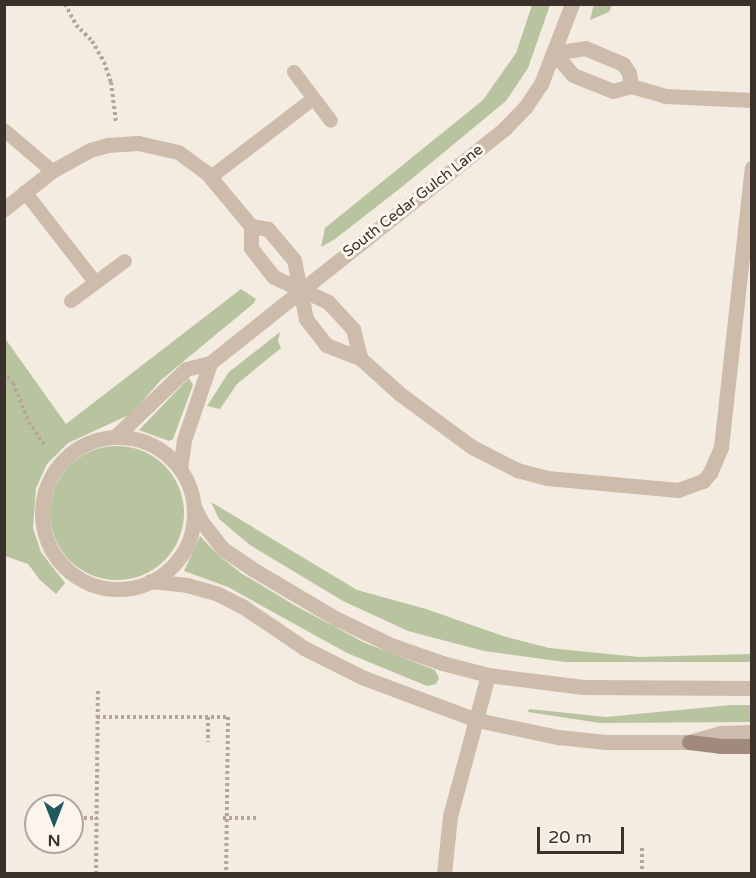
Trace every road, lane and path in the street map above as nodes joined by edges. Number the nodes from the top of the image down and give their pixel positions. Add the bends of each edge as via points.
1 (65, 4) edge
2 (572, 4) edge
3 (554, 53) junction
4 (294, 72) dead end
5 (631, 86) junction
6 (314, 99) junction
7 (752, 99) edge
8 (331, 121) dead end
9 (116, 123) dead end
10 (4, 130) edge
11 (752, 168) edge
12 (52, 171) junction
13 (211, 177) junction
14 (25, 192) junction
15 (4, 209) edge
16 (251, 226) junction
17 (125, 261) dead end
18 (95, 282) junction
19 (300, 289) junction
20 (71, 301) dead end
21 (360, 358) junction
22 (210, 363) junction
23 (4, 372) edge
24 (116, 436) junction
25 (45, 446) dead end
26 (180, 469) junction
27 (194, 507) junction
28 (150, 581) junction
29 (488, 675) junction
30 (98, 688) dead end
31 (752, 688) edge
32 (97, 717) junction
33 (208, 717) junction
34 (477, 720) junction
35 (752, 732) edge
36 (208, 742) dead end
37 (688, 742) junction
38 (752, 747) edge
39 (84, 818) edge
40 (97, 818) junction
41 (256, 818) dead end
42 (225, 819) junction
43 (642, 848) dead end
44 (96, 873) edge
45 (226, 873) edge
46 (444, 873) edge
47 (642, 873) edge

1 - 9 path via 104,62 111,82
2 - 3 street, South Cedar Gulch Lane
3 - 5 street via 573,75 614,91
3 - 5 street via 585,48 624,64
3 - 19 street, South Cedar Gulch Lane via 534,95 505,128
4 - 6 lane
5 - 7 street via 666,96
6 - 8 lane
6 - 13 lane
10 - 12 lane
11 - 21 street via 721,447 710,473 690,487 662,490 547,478 517,470 472,447 400,394
12 - 13 street via 90,150 138,143 178,152
12 - 14 street
13 - 16 street
14 - 15 street
14 - 18 lane
16 - 19 street via 268,229 294,260
16 - 19 street via 251,248 274,277
17 - 18 lane
18 - 20 lane
19 - 21 street via 328,302 353,329
19 - 21 street via 306,319 326,345
19 - 22 street, South Cedar Gulch Lane
22 - 24 street, South Cedar Gulch Lane via 186,369
22 - 26 street via 187,432
23 - 25 path
24 - 26 street via 152,445
24 - 28 street via 84,444 58,465 44,494 42,527 56,557 80,579 114,589
26 - 27 street
27 - 28 street via 184,551
27 - 29 street via 230,554 337,619 401,648
28 - 34 street via 187,585 218,594 346,670 408,697
29 - 31 street via 583,687
29 - 34 street
30 - 32 path
32 - 33 path
32 - 40 path
33 - 36 path
33 - 42 path via 228,717
34 - 37 street via 586,741
34 - 46 street via 450,816
35 - 37 street via 720,733
37 - 38 main road
39 - 40 path
40 - 44 path
41 - 42 path
42 - 45 path
43 - 47 path

